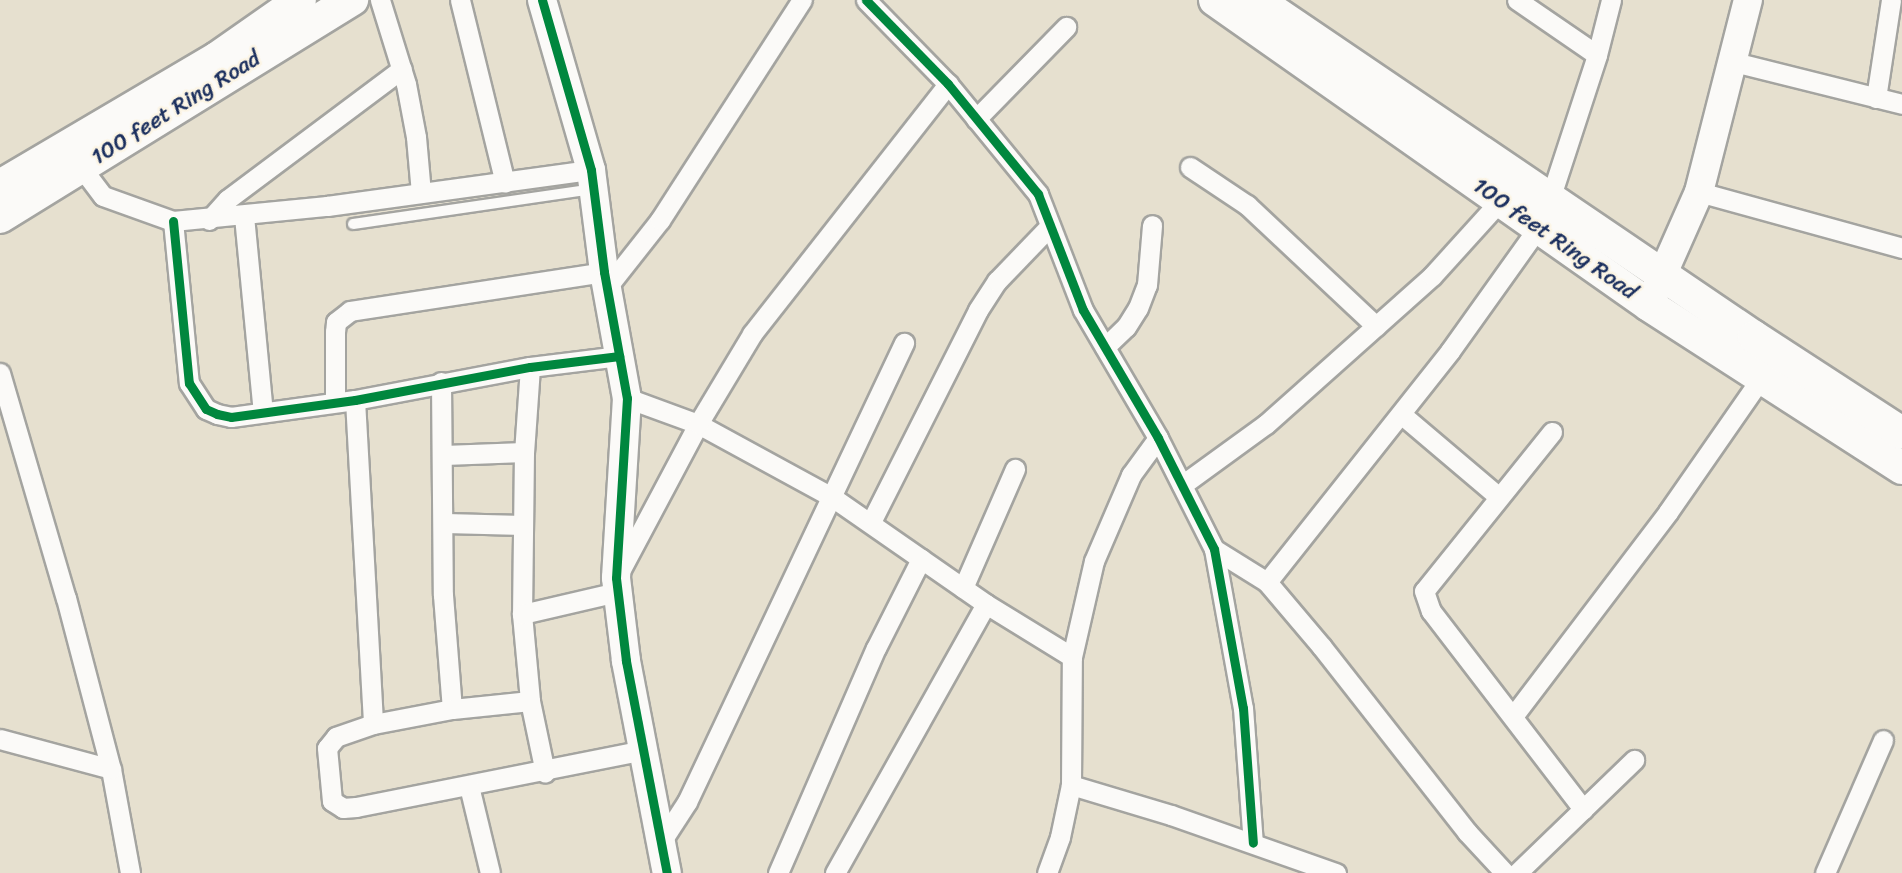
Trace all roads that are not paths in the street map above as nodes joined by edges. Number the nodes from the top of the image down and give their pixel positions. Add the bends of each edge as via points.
1 (300, 0) edge
2 (352, 0) edge
3 (380, 0) edge
4 (460, 0) edge
5 (542, 0) edge
6 (802, 0) edge
7 (866, 0) edge
8 (1215, 0) edge
9 (1256, 0) edge
10 (1517, 0) edge
11 (1611, 0) edge
12 (1748, 0) edge
13 (1891, 0) edge
14 (1066, 27) dead end
15 (1597, 55) junction
16 (1734, 62) junction
17 (401, 69) junction
18 (948, 84) junction
19 (1876, 98) junction
20 (1902, 104) edge
21 (976, 119) junction
22 (81, 167) junction
23 (1190, 167) dead end
24 (592, 179) junction
25 (505, 183) junction
26 (0, 186) edge
27 (1699, 192) junction
28 (421, 193) junction
29 (1501, 200) junction
30 (1544, 213) junction
31 (244, 216) junction
32 (0, 217) edge
33 (209, 220) junction
34 (173, 221) junction
35 (354, 225) dead end
36 (1152, 225) dead end
37 (1050, 226) junction
38 (1902, 248) edge
39 (1663, 275) junction
40 (606, 279) junction
41 (1649, 304) junction
42 (1376, 326) junction
43 (904, 343) dead end
44 (1105, 347) junction
45 (619, 356) junction
46 (530, 367) junction
47 (0, 373) edge
48 (1761, 378) junction
49 (441, 382) junction
50 (626, 398) junction
51 (355, 400) junction
52 (335, 401) junction
53 (263, 411) junction
54 (1401, 414) junction
55 (698, 424) junction
56 (1552, 432) dead end
57 (1902, 433) edge
58 (1158, 438) junction
59 (524, 452) junction
60 (444, 455) junction
61 (1902, 468) edge
62 (1015, 469) dead end
63 (1182, 485) junction
64 (832, 497) junction
65 (1499, 497) junction
66 (871, 522) junction
67 (445, 523) junction
68 (523, 525) junction
69 (1214, 549) junction
70 (921, 559) junction
71 (1267, 582) junction
72 (617, 585) junction
73 (963, 588) junction
74 (985, 604) junction
75 (522, 614) junction
76 (1072, 657) junction
77 (530, 701) junction
78 (452, 709) junction
79 (1514, 715) junction
80 (373, 724) junction
81 (0, 739) edge
82 (1884, 740) dead end
83 (643, 750) junction
84 (1634, 760) dead end
85 (111, 769) junction
86 (545, 772) junction
87 (1071, 785) junction
88 (469, 786) junction
89 (1583, 809) junction
90 (661, 842) junction
91 (1253, 843) junction
92 (1289, 865) edge
93 (130, 873) edge
94 (490, 873) edge
95 (667, 873) edge
96 (778, 873) edge
97 (835, 873) edge
98 (1047, 873) edge
99 (1336, 873) edge
100 (1505, 873) edge
101 (1517, 873) edge
102 (1825, 873) edge

1 - 26 main road, 100 feet Ring Road via 217,58
2 - 22 main road, 100 feet Ring Road
3 - 17 street
4 - 25 street
5 - 24 street
6 - 40 street via 660,220
7 - 18 street
8 - 29 main road, 100 feet Ring Road
9 - 30 main road, 100 feet Ring Road
10 - 15 street
11 - 15 street
12 - 16 street
13 - 19 street
14 - 21 street
15 - 30 street
16 - 19 street
16 - 27 street
17 - 28 street via 416,136
17 - 33 street via 228,199
18 - 21 street
18 - 55 street via 752,334
19 - 20 street
21 - 37 street via 1038,194
22 - 32 main road, 100 feet Ring Road
22 - 34 street via 103,196
23 - 42 street via 1247,205
24 - 25 street
24 - 35 lane
24 - 40 street
25 - 28 street
27 - 38 street
27 - 39 street
28 - 31 street
29 - 30 main road, 100 feet Ring Road
29 - 42 street via 1432,276
30 - 39 main road, 100 feet Ring Road
30 - 41 main road, 100 feet Ring Road
30 - 54 street via 1475,319
31 - 33 street
31 - 53 street
33 - 34 street
34 - 53 street via 189,383 206,409 217,414 231,417
36 - 44 street via 1147,285 1126,327
37 - 44 street via 1083,310
37 - 66 street via 984,300
39 - 41 street
39 - 57 main road, 100 feet Ring Road
40 - 45 street
40 - 52 street via 350,311 336,323
41 - 48 main road, 100 feet Ring Road
42 - 63 street via 1266,424
43 - 64 street
44 - 58 street
45 - 46 street
45 - 50 street
46 - 49 street
46 - 59 street
47 - 85 street
48 - 61 main road, 100 feet Ring Road
48 - 79 street via 1668,512
49 - 51 street
49 - 60 street
50 - 55 street
50 - 72 street
51 - 52 street
51 - 80 street
52 - 53 street
54 - 65 street
54 - 71 street
55 - 64 street
55 - 72 street
56 - 65 street
58 - 63 street
58 - 76 street via 1131,475 1094,561
59 - 60 street
59 - 68 street
60 - 67 street
62 - 73 street
63 - 69 street
64 - 66 street
64 - 90 street via 687,802
65 - 79 street via 1424,591 1431,611
66 - 70 street
67 - 68 street
67 - 78 street via 443,595
68 - 75 street
69 - 71 street
69 - 91 street via 1244,708
70 - 73 street
70 - 96 street via 876,648
71 - 100 street
72 - 75 street
72 - 83 street
73 - 74 street
74 - 76 street
74 - 97 street
75 - 77 street
76 - 87 street
77 - 78 street
77 - 86 street
78 - 80 street
79 - 89 street
80 - 88 street via 329,741 331,795 337,806 356,807
81 - 85 street
82 - 102 street
83 - 86 street
83 - 90 street
84 - 89 street
85 - 93 street
86 - 88 street
87 - 91 street
87 - 98 street
88 - 94 street
89 - 101 street
90 - 95 street
91 - 92 street
92 - 99 street

